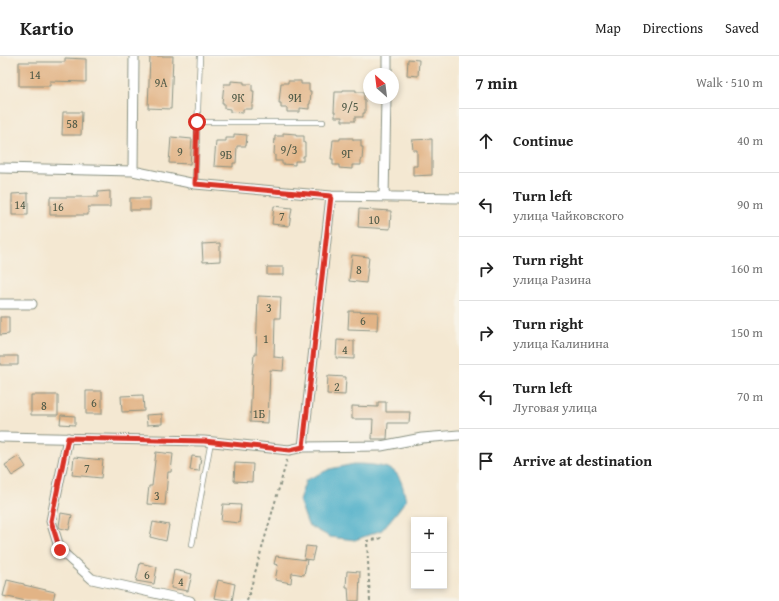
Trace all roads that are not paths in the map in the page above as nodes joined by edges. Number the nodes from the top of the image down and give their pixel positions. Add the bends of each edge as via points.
1 (134, 56) edge
2 (200, 56) edge
3 (387, 56) edge
4 (387, 68) edge
5 (386, 104) edge
6 (197, 122) junction
7 (323, 122) dead end
8 (0, 168) edge
9 (133, 171) junction
10 (195, 184) junction
11 (331, 196) junction
12 (384, 197) junction
13 (459, 198) edge
14 (0, 304) edge
15 (32, 304) dead end
16 (459, 435) edge
17 (0, 437) edge
18 (68, 438) junction
19 (211, 441) junction
20 (303, 447) junction
21 (192, 545) dead end
22 (190, 601) edge

1 - 9 street
2 - 6 lane
3 - 4 street
5 - 12 street
6 - 7 lane
6 - 10 lane
8 - 9 street
9 - 10 street
10 - 11 street
11 - 12 street
11 - 20 street
12 - 13 street
14 - 15 street
16 - 20 street via 422,438 382,446
17 - 18 street
18 - 19 street
18 - 22 street via 51,521 60,550 92,579
19 - 20 street via 290,450
19 - 21 lane

